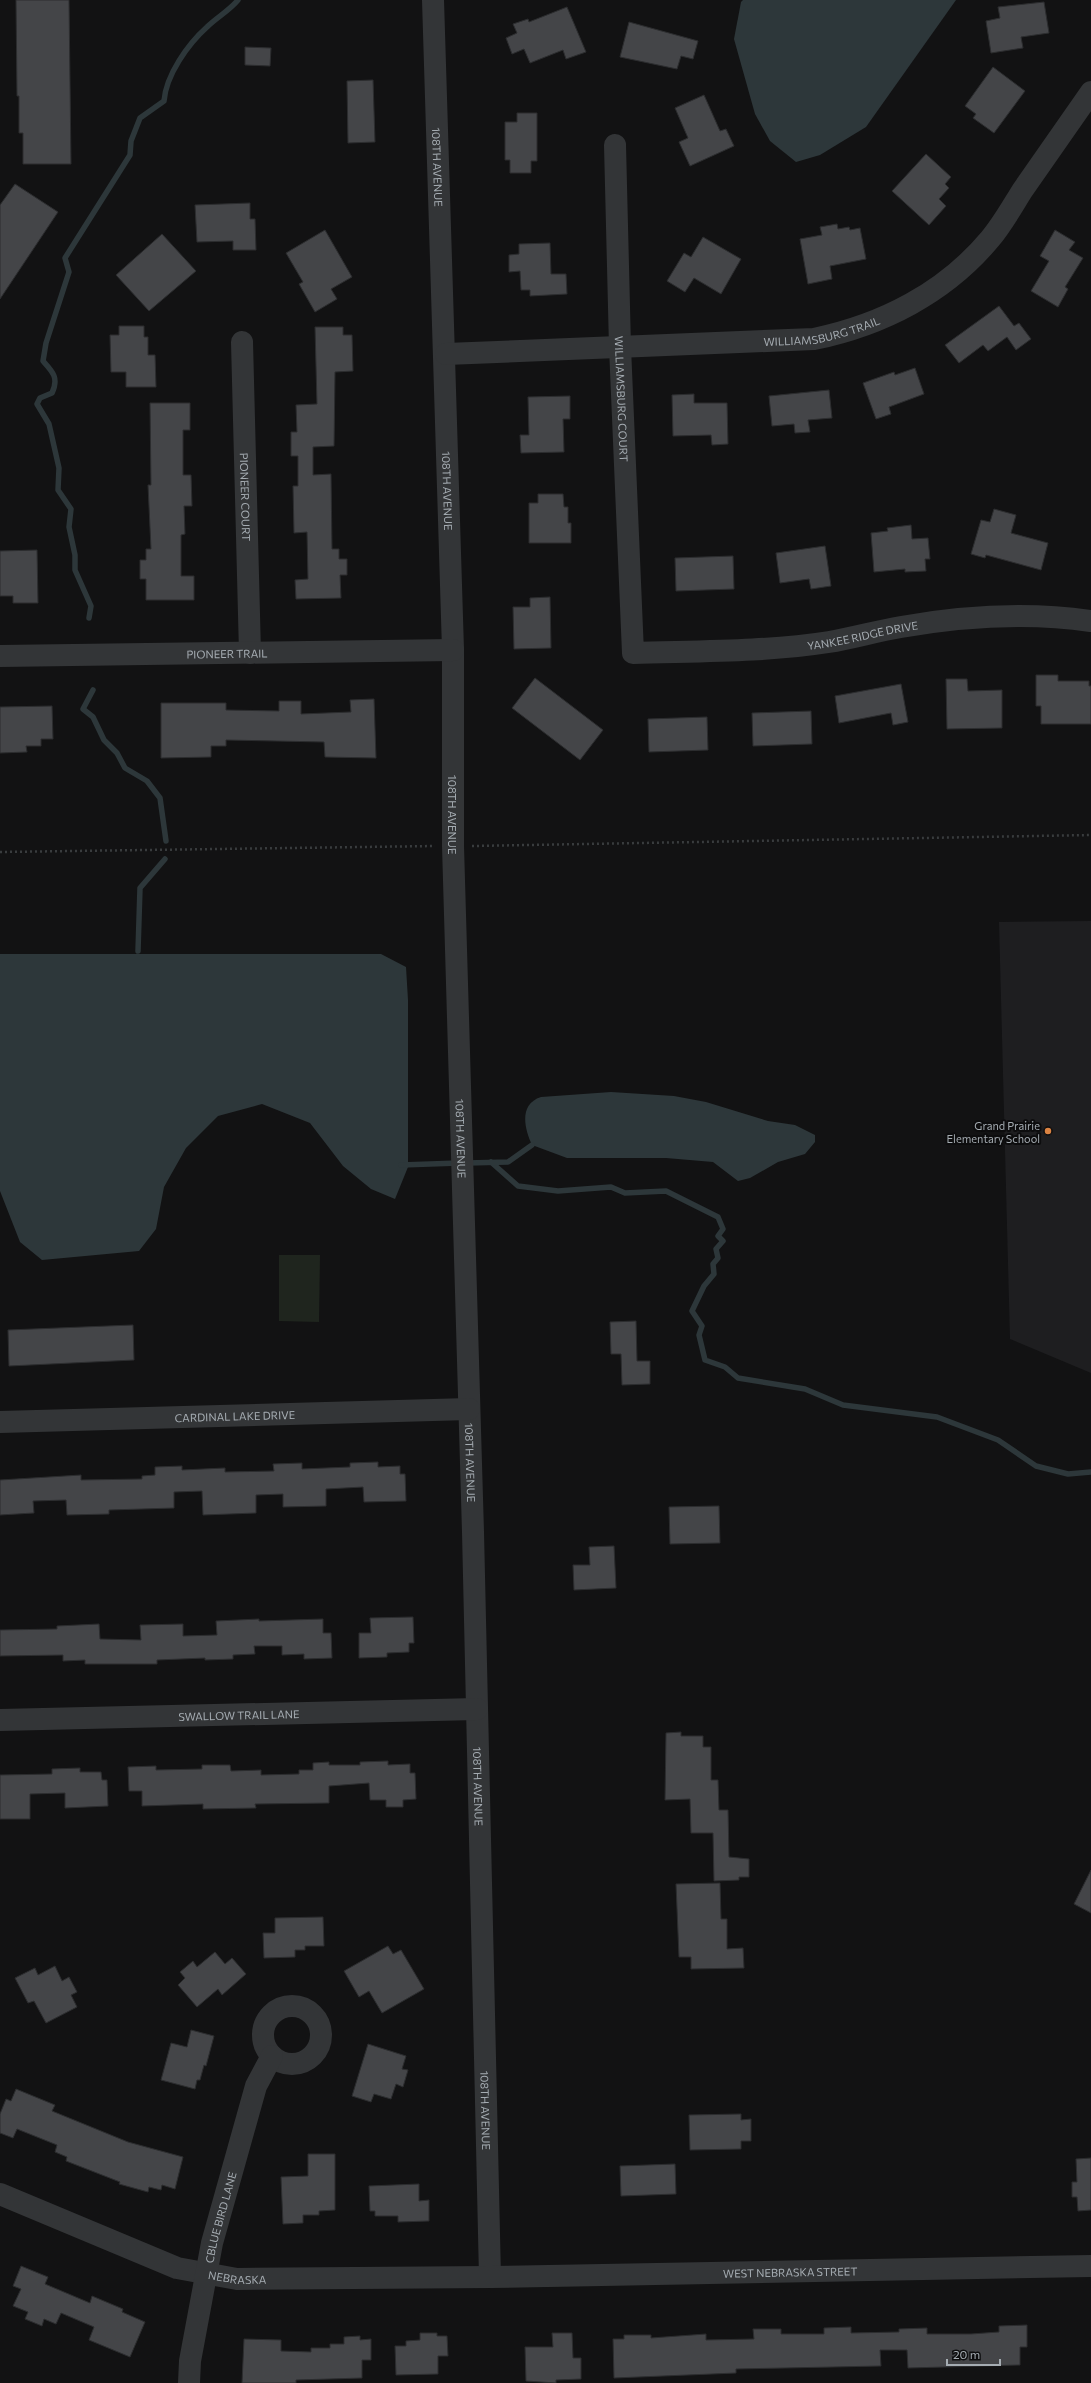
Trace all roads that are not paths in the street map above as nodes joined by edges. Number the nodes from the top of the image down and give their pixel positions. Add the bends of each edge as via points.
1 (433, 0) edge
2 (1091, 92) edge
3 (616, 145) dead end
4 (242, 342) dead end
5 (620, 347) junction
6 (446, 354) junction
7 (1091, 621) edge
8 (453, 650) junction
9 (250, 653) junction
10 (633, 653) joint
11 (0, 656) edge
12 (469, 1409) junction
13 (0, 1422) edge
14 (477, 1709) junction
15 (0, 1720) edge
16 (272, 2056) dead end
17 (0, 2194) edge
18 (1091, 2266) edge
19 (207, 2275) junction
20 (490, 2277) junction
21 (189, 2383) edge

1 - 6 street, 108TH AVENUE
2 - 5 street, WILLIAMSBURG TRAIL via 990,239 964,266 935,290 893,315 814,339
3 - 5 street, WILLIAMSBURG COURT
4 - 9 street, PIONEER COURT
5 - 6 street, WILLIAMSBURG TRAIL
5 - 10 street, WILLIAMSBURG COURT
6 - 8 street, 108TH AVENUE
7 - 10 street, YANKEE RIDGE DRIVE via 1010,616 972,618 928,622 830,642 782,647
8 - 9 street, PIONEER TRAIL
8 - 12 street, 108TH AVENUE via 453,846
9 - 11 street, PIONEER TRAIL
12 - 13 street, CARDINAL LAKE DRIVE
12 - 14 street, 108TH AVENUE
14 - 15 street, SWALLOW TRAIL LANE
14 - 20 street, 108TH AVENUE
16 - 19 street, CBLUE BIRD LANE via 256,2086 212,2243
17 - 19 street, NEBRASKA via 177,2268
18 - 20 street, WEST NEBRASKA STREET
19 - 20 street, NEBRASKA via 236,2279
19 - 21 street, CBLUE BIRD LANE via 190,2361

